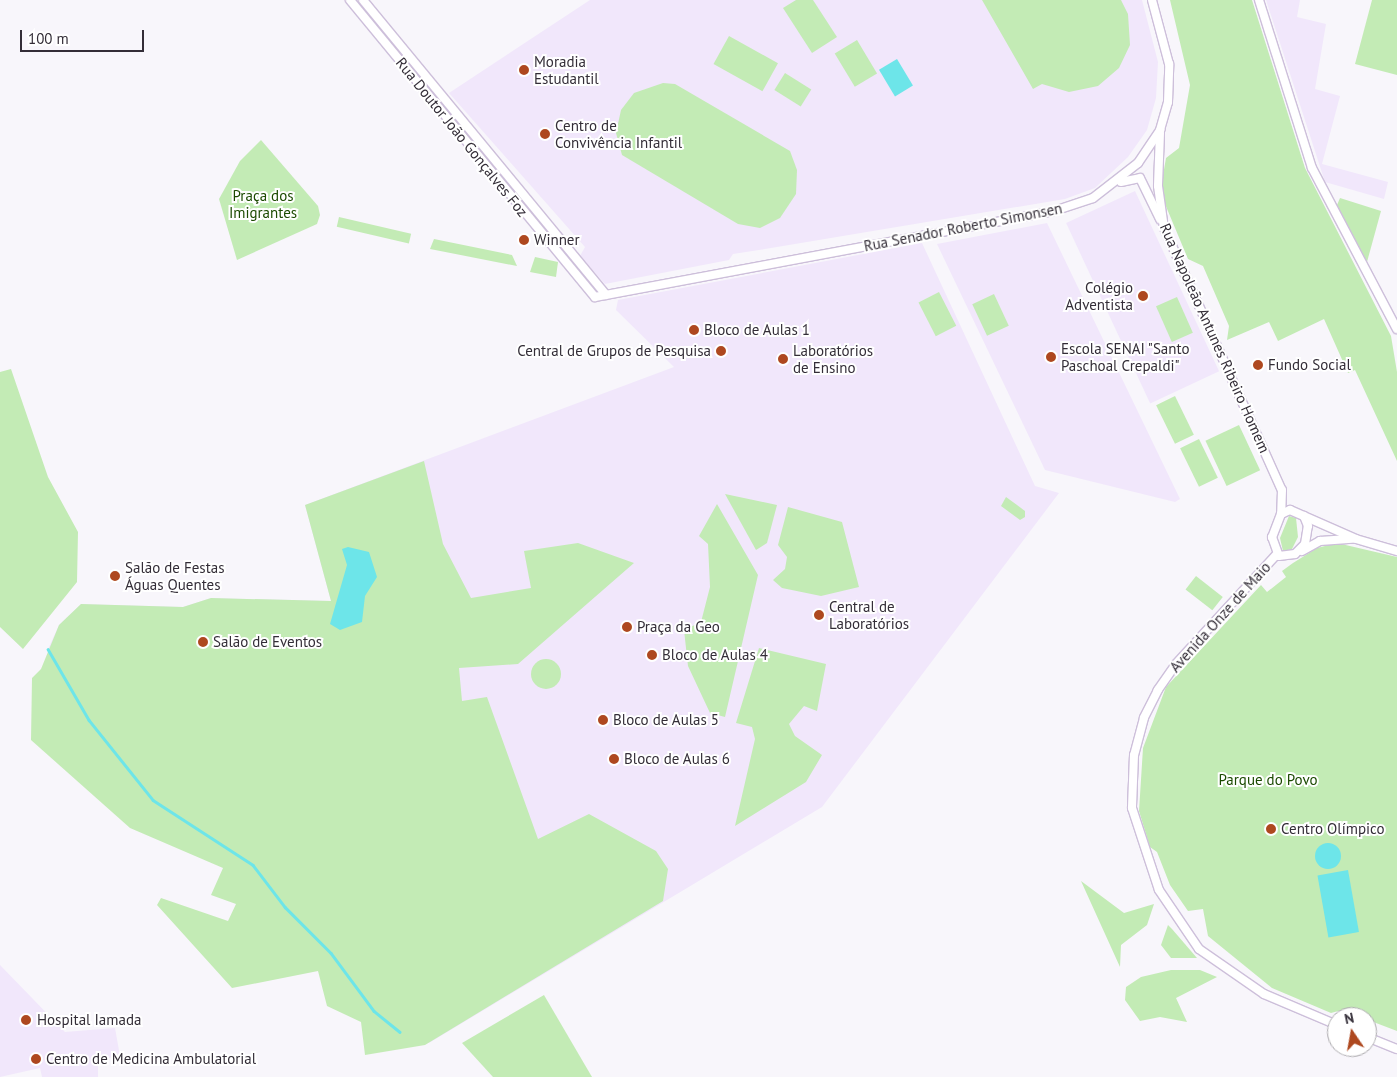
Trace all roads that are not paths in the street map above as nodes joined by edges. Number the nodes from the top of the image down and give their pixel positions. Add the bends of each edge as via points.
1 (350, 0) edge
2 (362, 0) edge
3 (1152, 0) edge
4 (1259, 0) edge
5 (1160, 130) junction
6 (1115, 185) junction
7 (1164, 228) junction
8 (606, 294) junction
9 (595, 297) joint
10 (1397, 329) edge
11 (1281, 514) junction
12 (1304, 516) junction
13 (1356, 539) junction
14 (1397, 551) edge
15 (1277, 554) junction
16 (1295, 554) junction
17 (1327, 1021) edge
18 (1377, 1041) edge
19 (1397, 1049) edge

1 - 9 street, Rua Doutor João Gonçalves Foz
2 - 8 street, Rua Doutor João Gonçalves Foz
3 - 5 street, Rua Senador Roberto Simonsen via 1169,64 1168,102
4 - 10 street via 1312,168
5 - 6 street, Rua Senador Roberto Simonsen via 1138,163
5 - 7 street, Rua Napoleão Antunes Ribeiro Homem via 1158,186
6 - 7 street via 1140,178
6 - 8 street, Rua Senador Roberto Simonsen via 1056,211
7 - 11 street, Rua Napoleão Antunes Ribeiro Homem via 1282,490
8 - 9 street, Rua Senador Roberto Simonsen
11 - 12 street via 1290,510
11 - 15 street via 1272,537
12 - 13 street
12 - 16 street via 1308,537
13 - 14 street
13 - 16 street via 1320,541
15 - 16 street
15 - 17 street, Avenida Onze de Maio via 1176,664 1158,690 1144,718 1134,755 1132,808 1159,890 1199,949 1264,994
18 - 19 street

